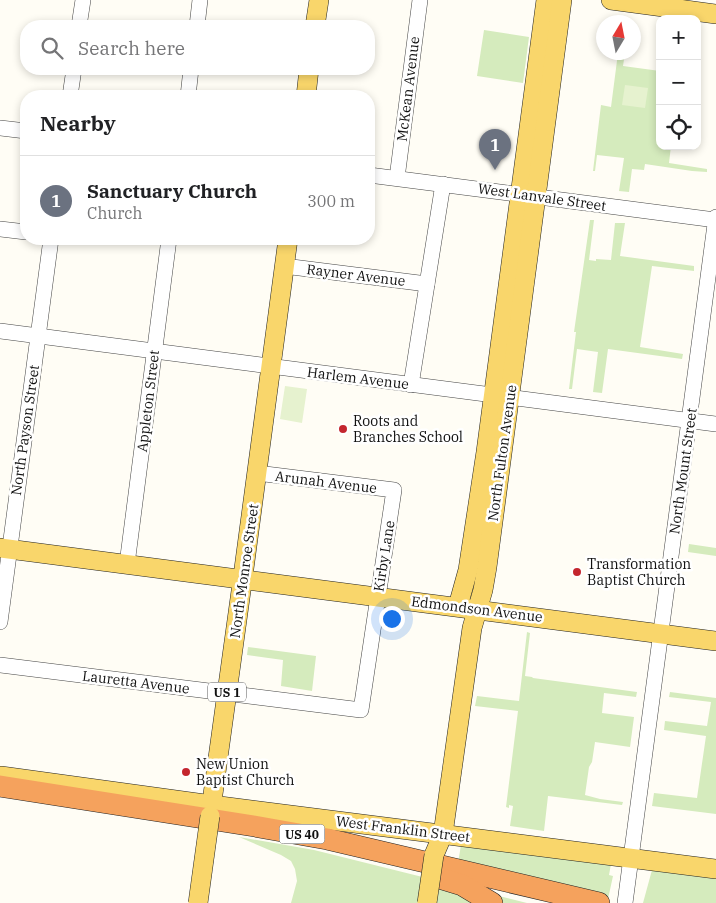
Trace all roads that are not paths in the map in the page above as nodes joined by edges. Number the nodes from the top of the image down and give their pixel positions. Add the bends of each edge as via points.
1 (83, 0) edge
2 (200, 0) edge
3 (319, 0) edge
4 (420, 0) edge
5 (546, 0) edge
6 (562, 0) edge
7 (611, 0) edge
8 (716, 14) edge
9 (80, 20) edge
10 (198, 20) edge
11 (316, 20) edge
12 (73, 75) edge
13 (190, 75) edge
14 (309, 75) edge
15 (71, 90) edge
16 (189, 90) edge
17 (307, 90) edge
18 (0, 128) edge
19 (20, 130) edge
20 (375, 175) edge
21 (397, 178) junction
22 (443, 184) junction
23 (528, 195) junction
24 (716, 219) edge
25 (0, 229) edge
26 (20, 231) edge
27 (50, 245) edge
28 (168, 245) edge
29 (287, 245) edge
30 (284, 266) junction
31 (427, 284) junction
32 (0, 331) edge
33 (38, 336) junction
34 (154, 351) junction
35 (271, 366) junction
36 (411, 384) junction
37 (501, 396) junction
38 (689, 421) junction
39 (716, 424) edge
40 (257, 473) junction
41 (394, 490) joint
42 (5, 548) edge
43 (127, 564) junction
44 (243, 579) junction
45 (378, 596) junction
46 (458, 606) junction
47 (477, 609) junction
48 (0, 622) edge
49 (661, 633) junction
50 (716, 641) edge
51 (0, 665) edge
52 (227, 693) junction
53 (361, 710) joint
54 (0, 776) edge
55 (0, 786) edge
56 (0, 793) edge
57 (211, 810) junction
58 (443, 834) junction
59 (631, 858) junction
60 (716, 869) edge
61 (625, 902) edge
62 (198, 903) edge
63 (427, 903) edge
64 (492, 903) edge
65 (600, 903) edge

1 - 9 street
2 - 10 street
3 - 11 main road
4 - 21 street, McKean Avenue
5 - 23 main road, North Fulton Avenue
6 - 23 main road, North Fulton Avenue
7 - 8 main road
12 - 15 street
13 - 16 street
14 - 17 main road
18 - 19 street
20 - 21 street, West Lanvale Street
21 - 22 street, West Lanvale Street
22 - 23 street, West Lanvale Street
22 - 31 street
23 - 24 street, West Lanvale Street
23 - 37 main road, North Fulton Avenue
24 - 38 street, North Mount Street
25 - 26 street
27 - 33 street, North Payson Street
28 - 34 street, Appleton Street
29 - 30 main road, North Monroe Street / US 1
30 - 31 street, Rayner Avenue
30 - 35 main road, North Monroe Street / US 1
31 - 36 street
32 - 33 street, Harlem Avenue
33 - 34 street, Harlem Avenue
33 - 42 street, North Payson Street
34 - 35 street, Harlem Avenue
34 - 43 street, Appleton Street
35 - 36 street, Harlem Avenue
35 - 40 main road, North Monroe Street / US 1
36 - 37 street, Harlem Avenue
37 - 38 street, Harlem Avenue
37 - 46 main road, North Fulton Avenue via 468,570
37 - 47 main road, North Fulton Avenue via 487,567
38 - 39 street, Harlem Avenue
38 - 49 street, North Mount Street
40 - 41 street, Arunah Avenue
40 - 44 main road, North Monroe Street / US 1
41 - 45 street, Kirby Lane
42 - 43 main road, Edmondson Avenue
42 - 48 street, North Payson Street
43 - 44 main road, Edmondson Avenue
44 - 45 main road, Edmondson Avenue
44 - 52 main road, North Monroe Street / US 1
45 - 46 main road, Edmondson Avenue
45 - 53 street, Kirby Lane
46 - 47 main road, Edmondson Avenue
47 - 49 main road, Edmondson Avenue
47 - 58 main road, North Fulton Avenue
49 - 50 main road, Edmondson Avenue
49 - 59 street, North Mount Street
51 - 52 street, Lauretta Avenue
52 - 53 street, Lauretta Avenue
52 - 57 main road, North Monroe Street / US 1
54 - 57 main road, West Franklin Street
55 - 65 highway, US 40 via 327,839
56 - 64 highway via 330,848 462,885
57 - 58 main road, West Franklin Street
57 - 62 main road, North Monroe Street / US 1, bridge
58 - 59 main road, West Franklin Street
58 - 63 main road, North Fulton Avenue, bridge via 434,855
59 - 60 main road, West Franklin Street
59 - 61 street, North Mount Street

